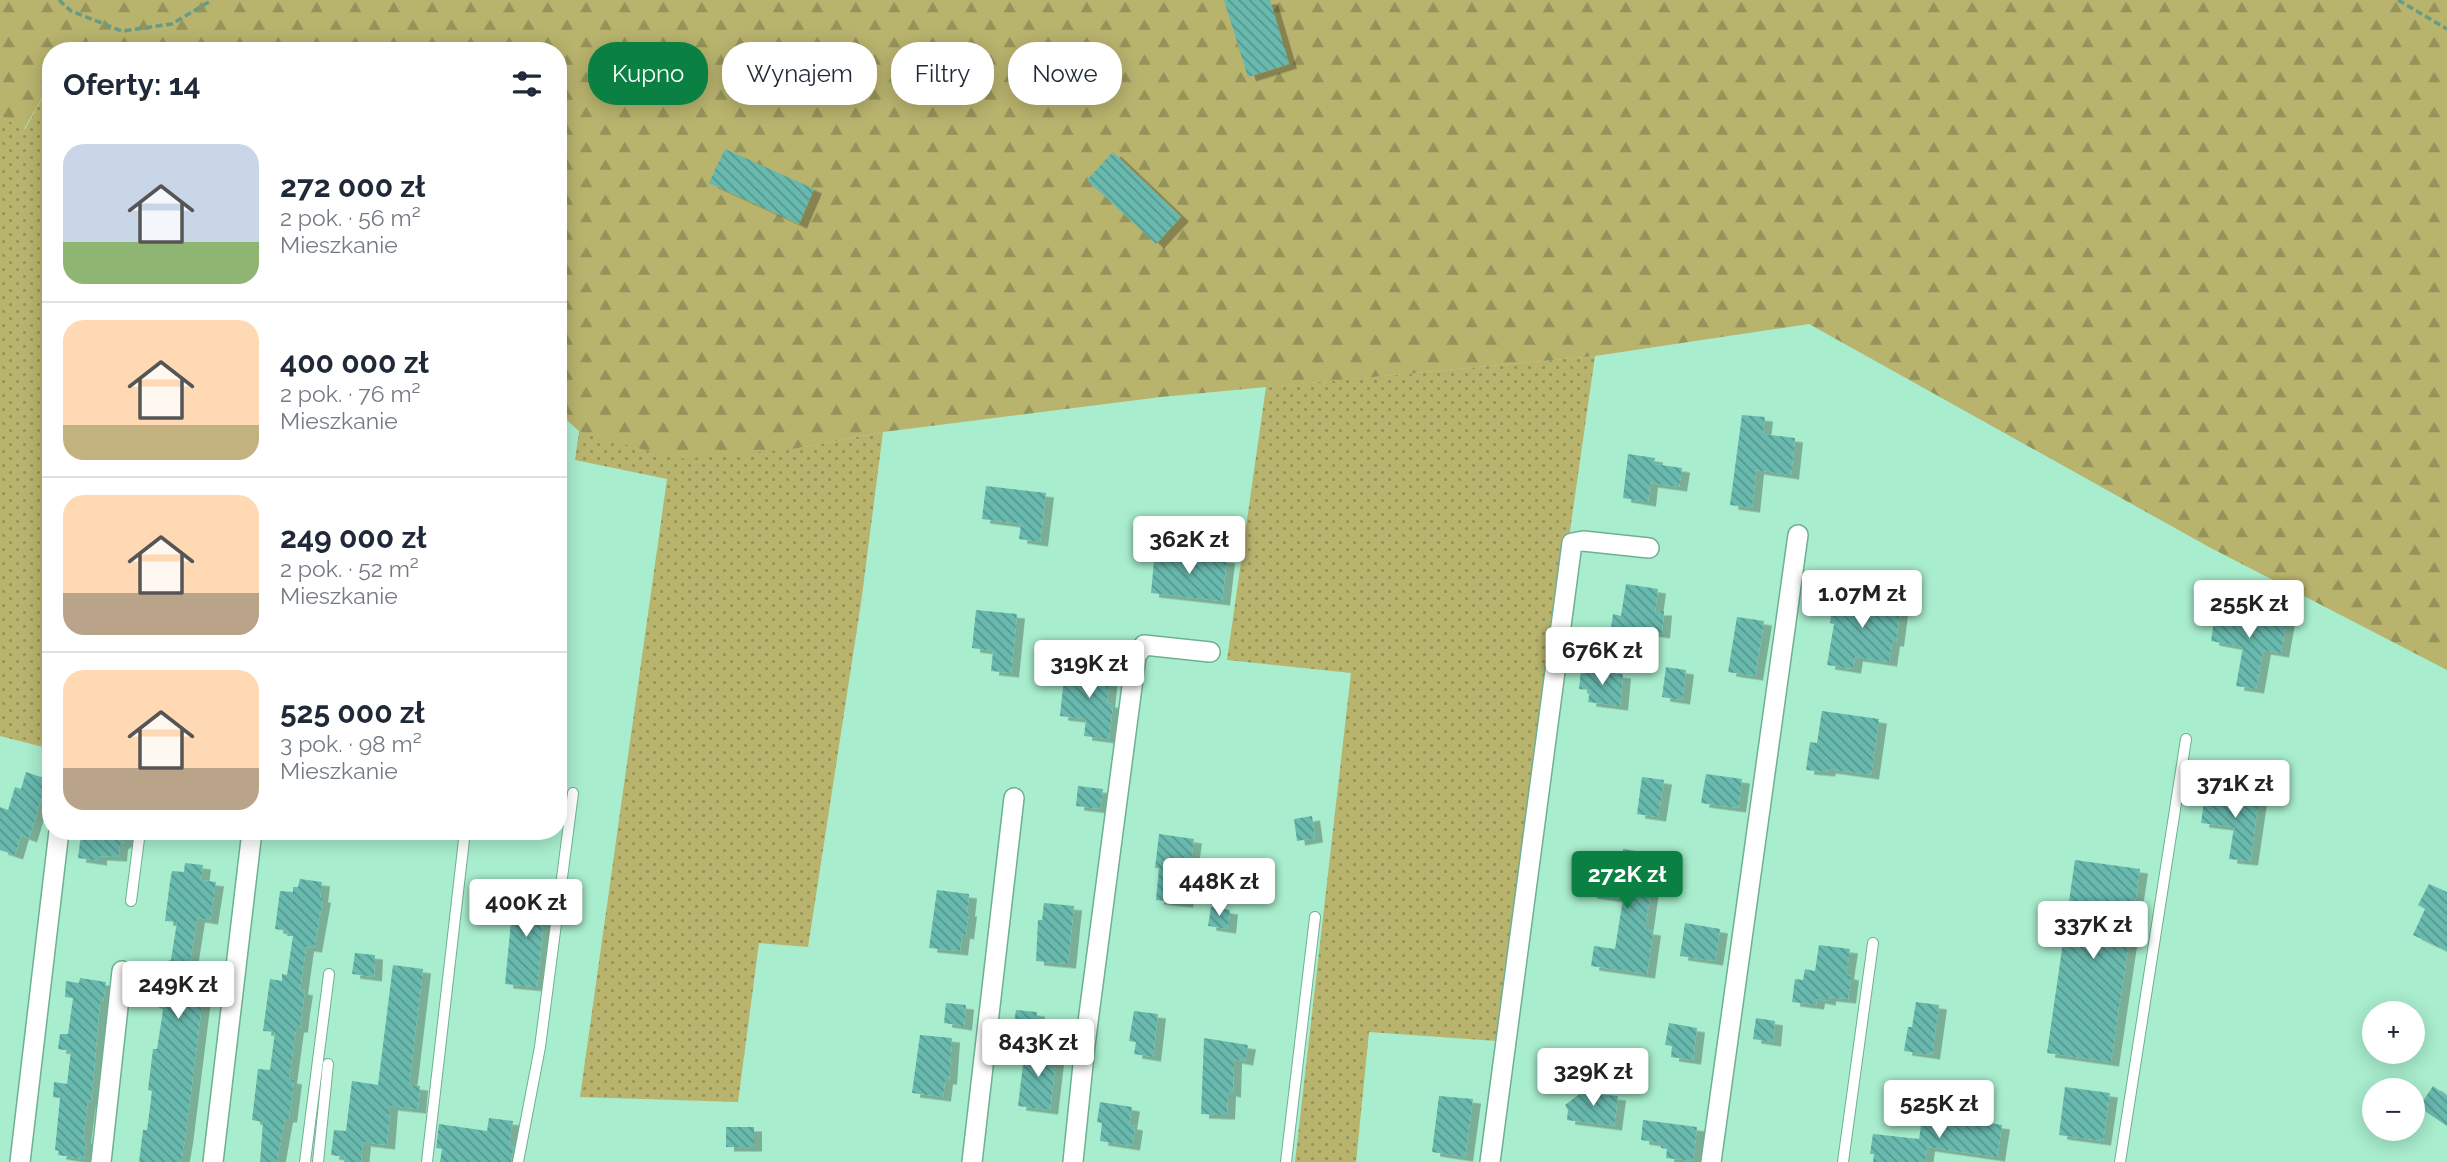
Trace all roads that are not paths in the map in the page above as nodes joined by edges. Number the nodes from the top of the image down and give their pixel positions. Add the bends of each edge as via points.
1 (1798, 535) dead end
2 (1649, 548) dead end
3 (1210, 652) dead end
4 (2186, 740) dead end
5 (573, 793) dead end
6 (1014, 798) dead end
7 (567, 839) edge
8 (58, 840) edge
9 (138, 840) edge
10 (252, 840) edge
11 (464, 840) edge
12 (567, 840) edge
13 (131, 901) dead end
14 (1315, 917) dead end
15 (1873, 943) dead end
16 (122, 971) dead end
17 (329, 974) dead end
18 (328, 1063) dead end
19 (20, 1162) edge
20 (101, 1162) edge
21 (213, 1162) edge
22 (305, 1162) edge
23 (318, 1162) edge
24 (427, 1162) edge
25 (518, 1162) edge
26 (972, 1162) edge
27 (1073, 1162) edge
28 (1286, 1162) edge
29 (1490, 1162) edge
30 (1711, 1162) edge
31 (1843, 1162) edge
32 (2120, 1162) edge

1 - 30 street
2 - 29 street via 1572,542
3 - 27 street via 1144,645 1136,656
4 - 32 lane
5 - 7 lane
6 - 26 street
8 - 19 street
9 - 13 lane
10 - 21 street
11 - 24 lane
12 - 25 lane via 540,1047
14 - 28 lane
15 - 31 lane
16 - 20 street
17 - 22 lane
18 - 23 lane

